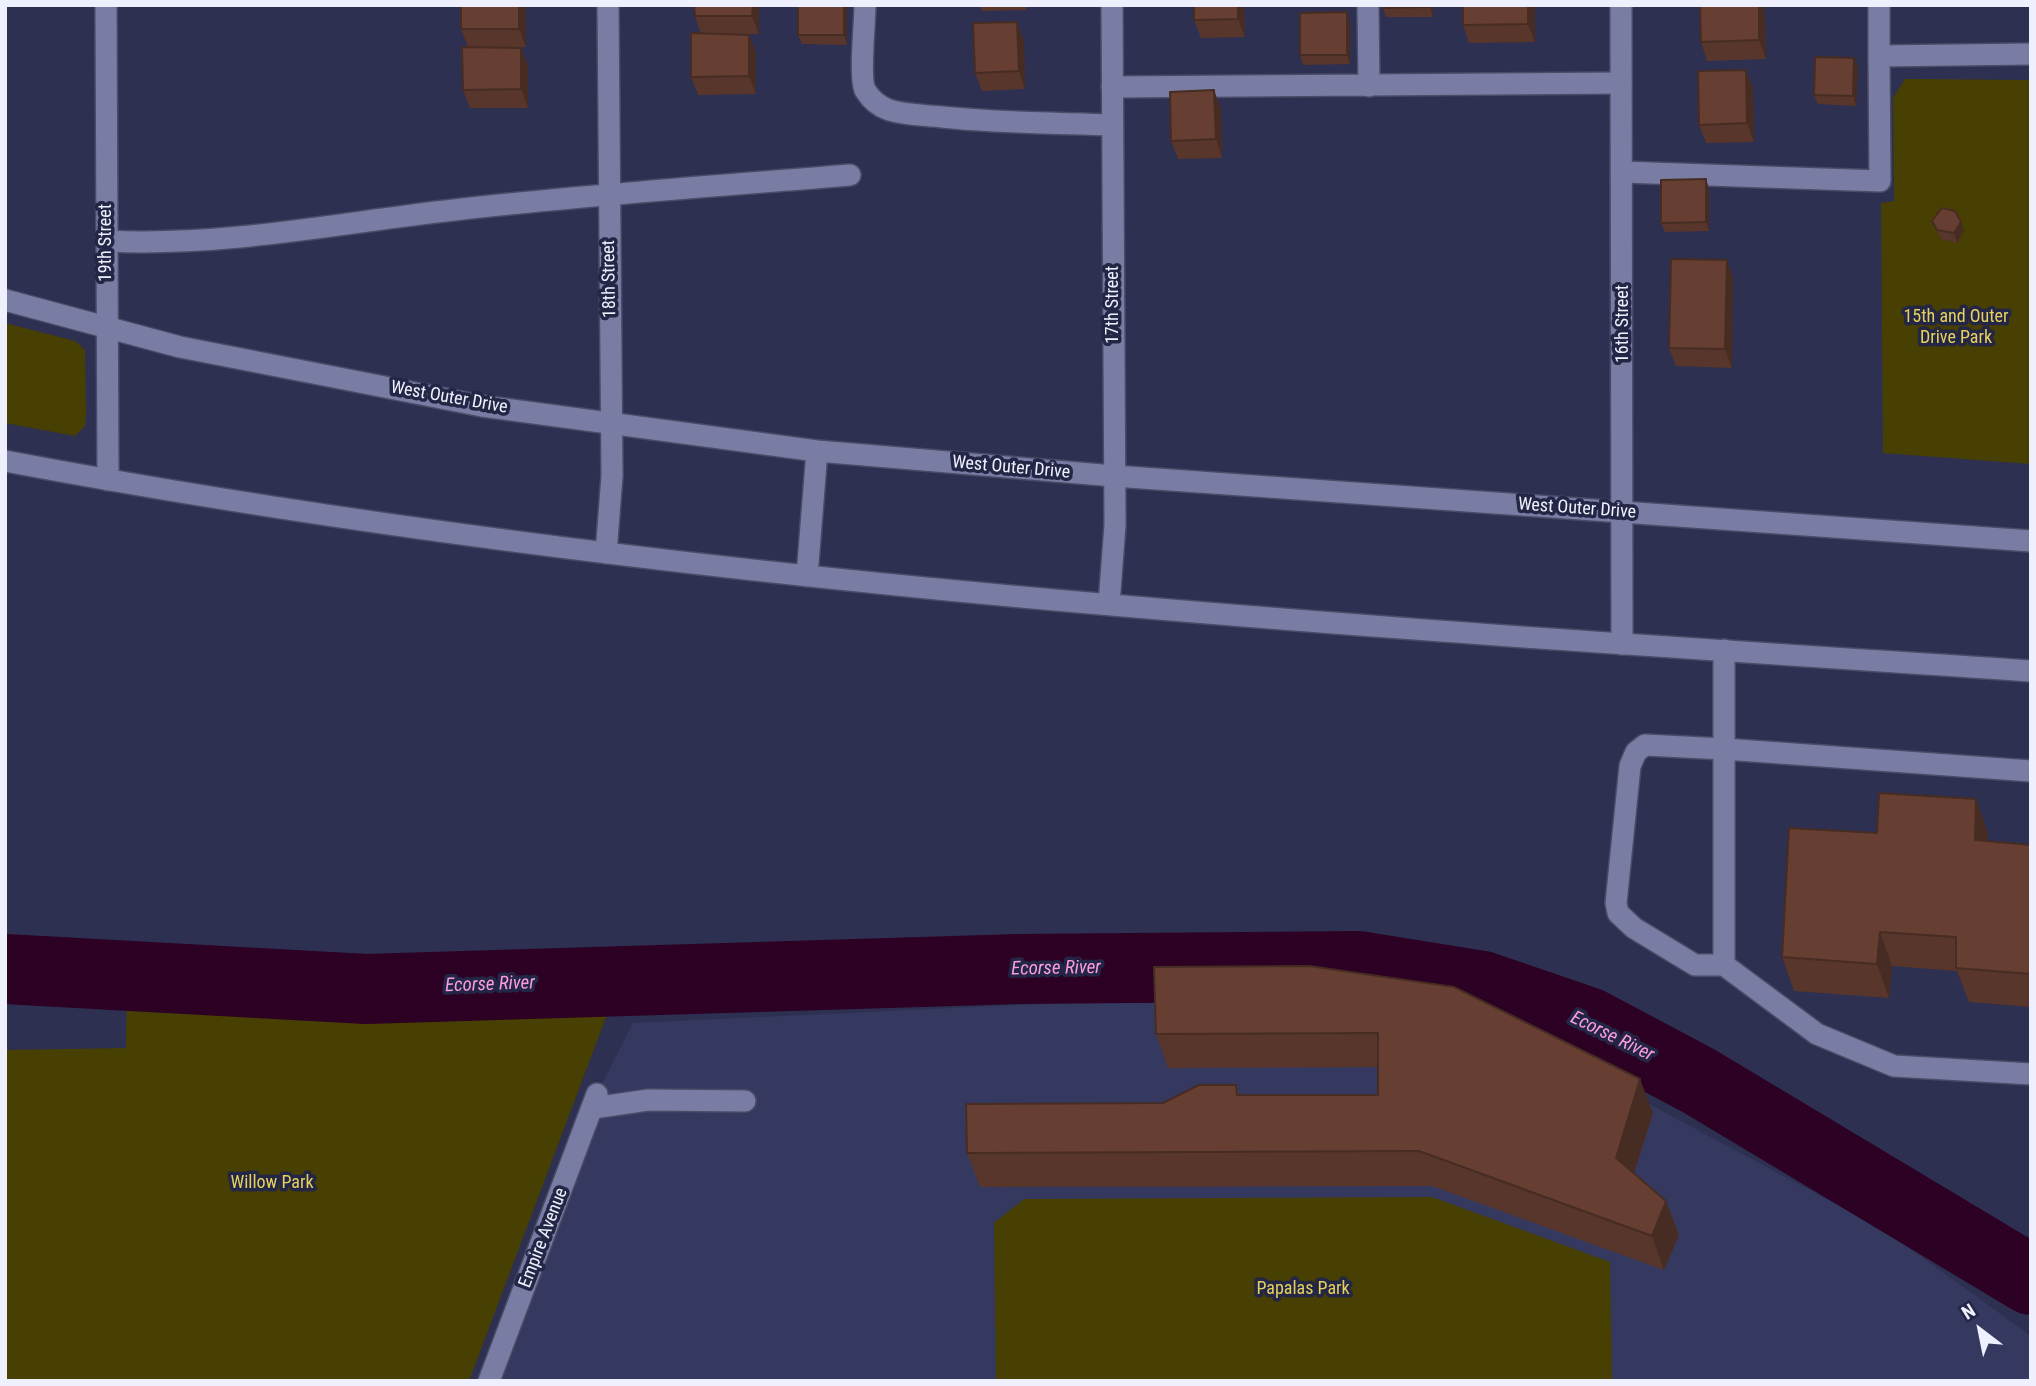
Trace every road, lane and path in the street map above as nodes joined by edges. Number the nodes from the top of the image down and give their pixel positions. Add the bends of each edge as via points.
1 (106, 5) edge
2 (608, 5) edge
3 (865, 5) edge
4 (1112, 5) edge
5 (1368, 5) edge
6 (1621, 5) edge
7 (1879, 5) edge
8 (2031, 54) edge
9 (1879, 56) junction
10 (1621, 83) junction
11 (1369, 86) junction
12 (1112, 87) junction
13 (1112, 125) junction
14 (1622, 172) junction
15 (850, 175) dead end
16 (609, 194) junction
17 (107, 241) junction
18 (5, 300) edge
19 (106, 327) junction
20 (612, 423) junction
21 (817, 451) junction
22 (5, 461) edge
23 (1114, 477) junction
24 (107, 480) junction
25 (1623, 512) junction
26 (2031, 541) edge
27 (606, 553) junction
28 (807, 576) junction
29 (1109, 604) junction
30 (1622, 644) junction
31 (1724, 650) junction
32 (2031, 671) edge
33 (1724, 748) junction
34 (2031, 771) edge
35 (1724, 965) junction
36 (2031, 1074) edge
37 (745, 1101) dead end
38 (489, 1381) edge

1 - 17 main road, 19th Street
2 - 16 main road, 18th Street
3 - 13 main road via 864,87 873,102 888,110 972,120
4 - 12 main road, 17th Street
5 - 11 main road
6 - 10 main road, 16th Street
7 - 9 main road
8 - 9 main road
9 - 14 main road via 1880,181
10 - 11 main road
10 - 14 main road, 16th Street
11 - 12 main road
12 - 13 main road, 17th Street
13 - 23 main road, 17th Street
14 - 25 main road, 16th Street
15 - 16 main road
16 - 17 main road via 215,240
16 - 20 main road, 18th Street
17 - 19 main road, 19th Street
18 - 19 main road, West Outer Drive
19 - 20 main road, West Outer Drive via 180,347 468,403
19 - 24 main road, 19th Street
20 - 21 main road, West Outer Drive
20 - 27 main road, 18th Street
21 - 23 main road, West Outer Drive
21 - 28 main road
22 - 24 main road
23 - 25 main road, West Outer Drive
23 - 29 main road, 17th Street
24 - 27 main road via 490,540
25 - 26 main road, West Outer Drive
25 - 30 main road, 16th Street
27 - 28 main road
28 - 29 main road
29 - 30 main road
30 - 31 main road
31 - 32 main road
31 - 33 main road
33 - 34 main road
33 - 35 main road
33 - 35 main road via 1645,745 1636,752 1630,766 1616,903 1618,913 1634,928 1695,965
35 - 36 main road via 1817,1034 1894,1066
37 - 38 main road, Empire Avenue via 595,1101

